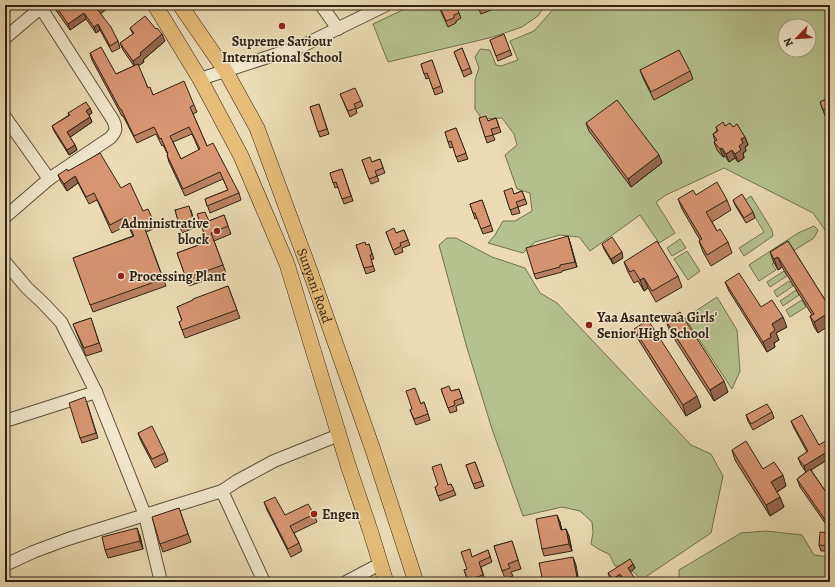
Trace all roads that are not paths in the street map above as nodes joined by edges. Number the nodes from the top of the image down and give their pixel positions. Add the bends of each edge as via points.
1 (155, 5) edge
2 (180, 5) edge
3 (321, 5) edge
4 (386, 5) edge
5 (41, 6) edge
6 (338, 29) junction
7 (5, 38) edge
8 (225, 70) junction
9 (200, 79) junction
10 (5, 117) edge
11 (49, 180) junction
12 (5, 217) edge
13 (5, 262) edge
14 (96, 392) junction
15 (5, 421) edge
16 (339, 435) junction
17 (222, 491) junction
18 (144, 515) junction
19 (380, 564) junction
20 (5, 565) edge
21 (161, 582) edge
22 (264, 582) edge
23 (346, 582) edge
24 (386, 582) edge
25 (416, 582) edge

1 - 9 main road, Sunyani Road
2 - 8 main road, Sunyani Road
3 - 6 street
4 - 6 street
5 - 7 street
5 - 11 street via 116,127 110,138
6 - 8 street via 288,52
8 - 9 street
8 - 25 main road, Sunyani Road via 259,135 311,274
9 - 16 main road, Sunyani Road via 241,156 287,264
10 - 11 street
11 - 12 street
13 - 14 street via 61,322
14 - 15 street
14 - 18 street
16 - 17 street via 274,461
16 - 19 main road, Sunyani Road
17 - 18 street
17 - 22 street
18 - 20 street via 68,538
18 - 21 street
19 - 23 street
19 - 24 main road, Sunyani Road

